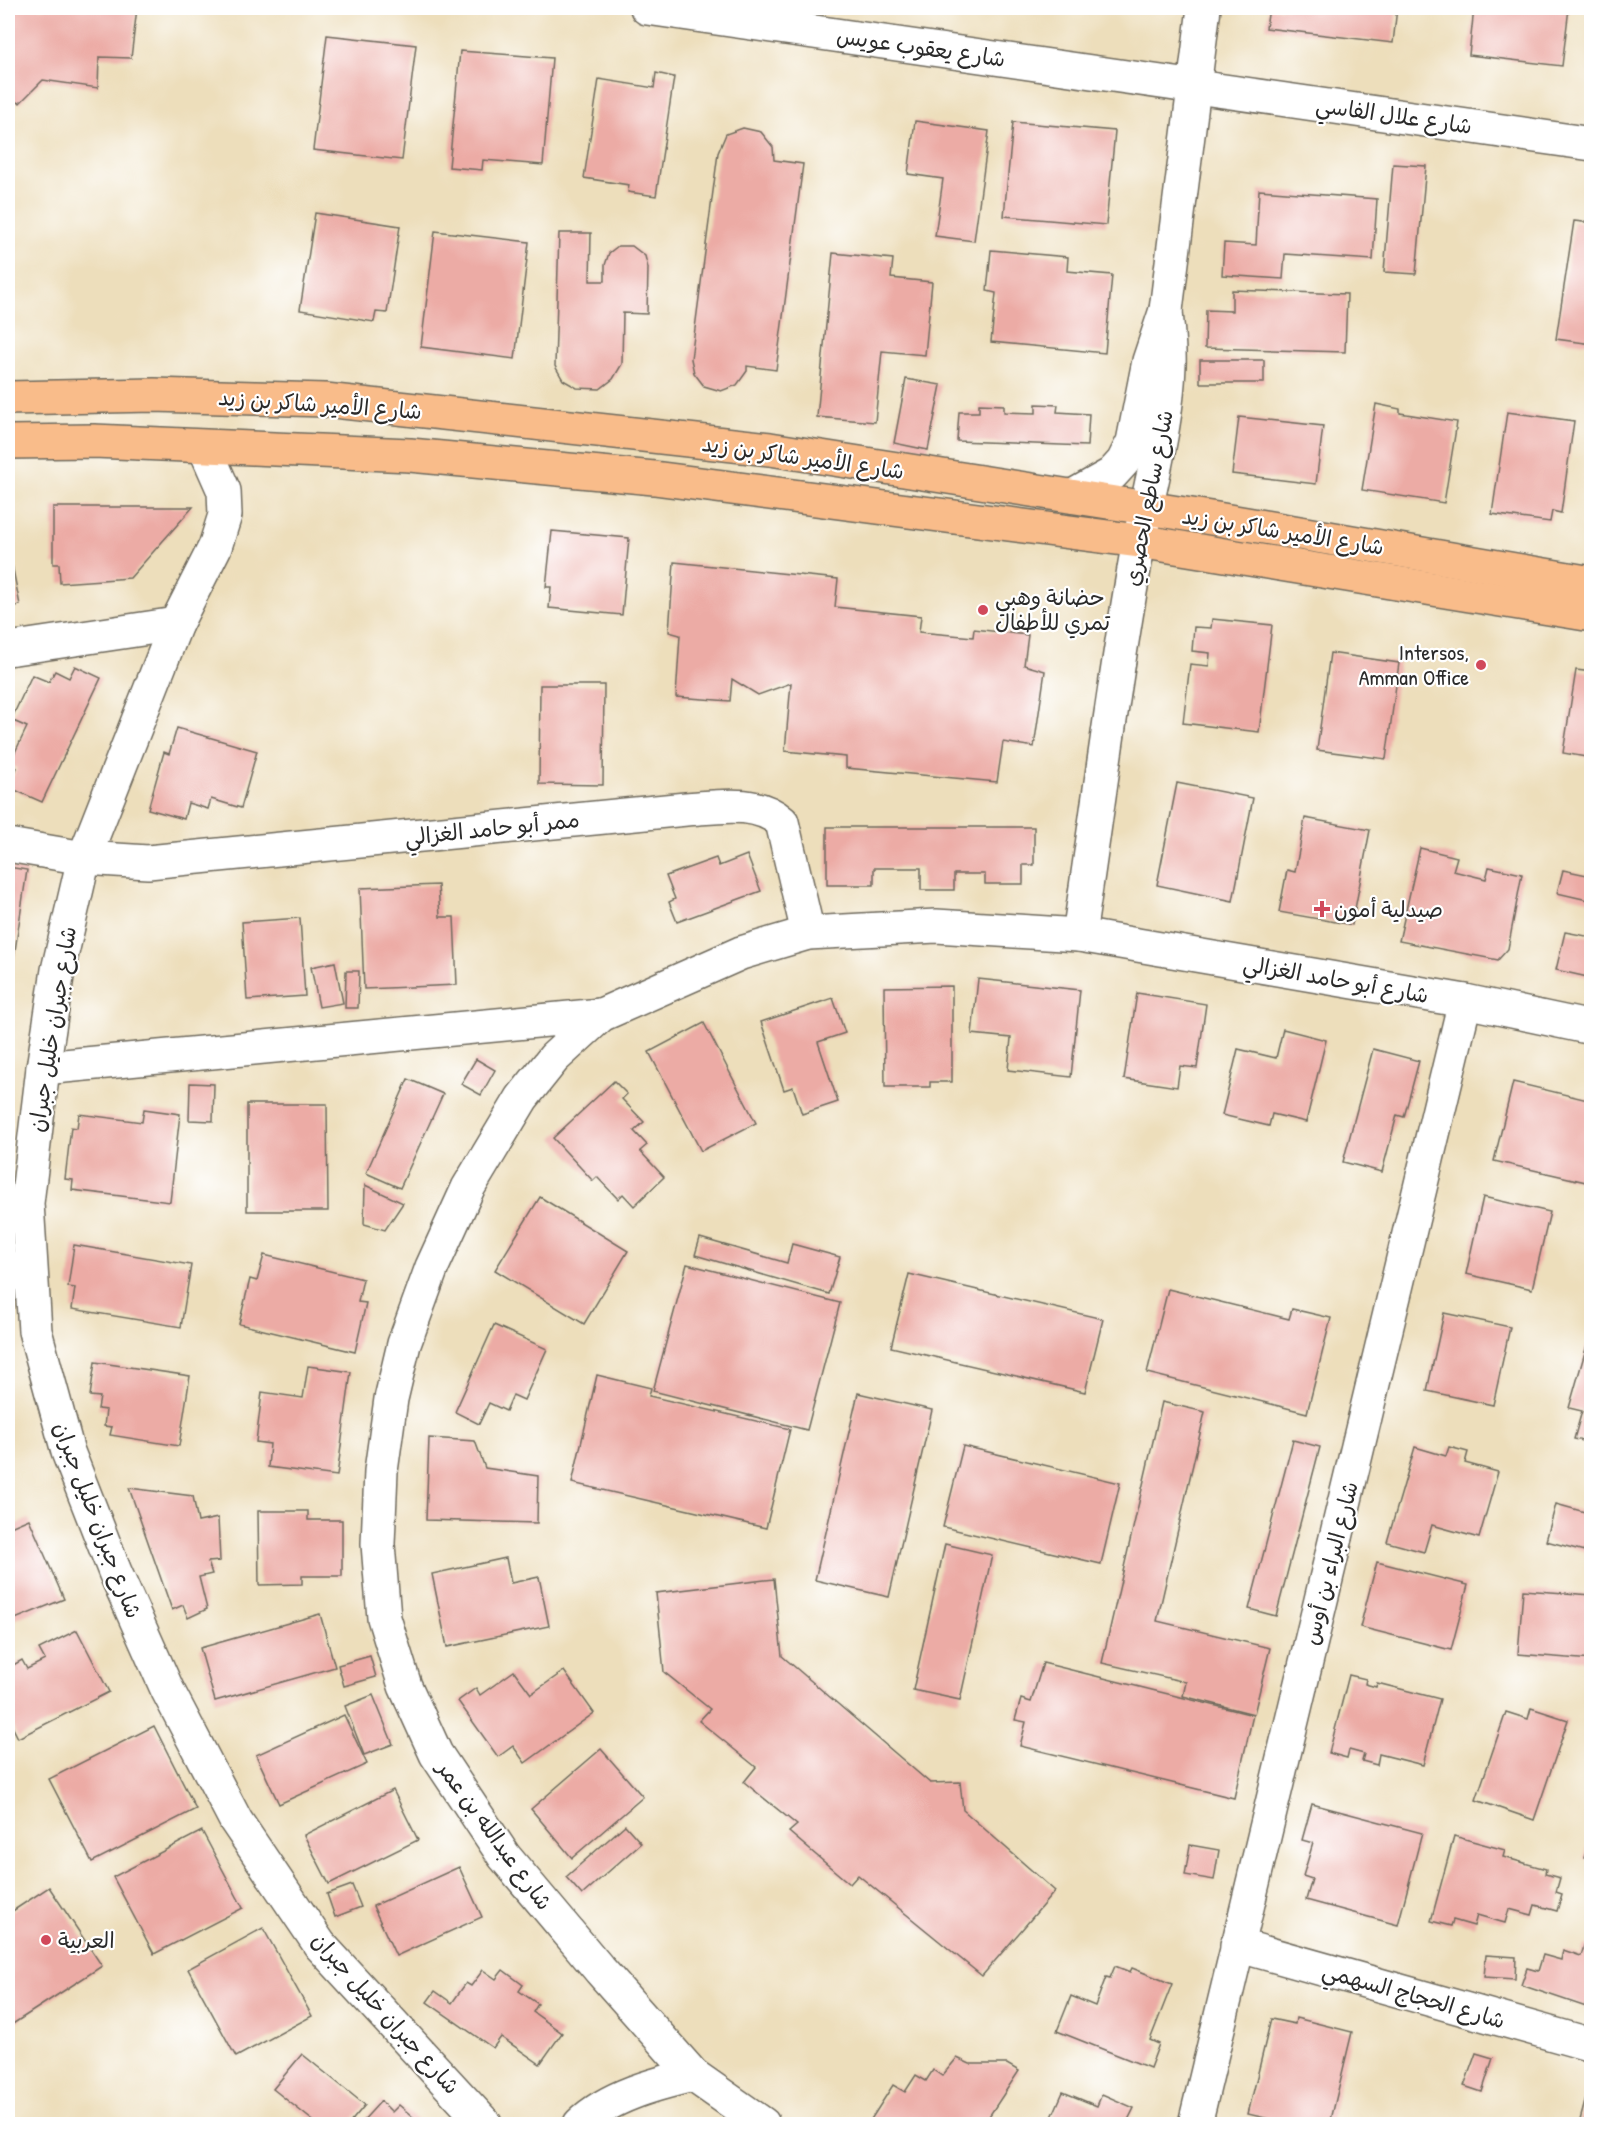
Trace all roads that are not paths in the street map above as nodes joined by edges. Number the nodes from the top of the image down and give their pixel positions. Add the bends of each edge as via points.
1 (647, 8) edge
2 (1204, 8) edge
3 (1196, 86) junction
4 (1592, 144) edge
5 (1166, 310) junction
6 (8, 398) edge
7 (8, 442) edge
8 (204, 448) junction
9 (1073, 496) junction
10 (1141, 525) junction
11 (1592, 584) edge
12 (1592, 615) edge
13 (176, 624) junction
14 (8, 649) edge
15 (8, 845) edge
16 (84, 858) junction
17 (808, 933) junction
18 (1079, 935) junction
19 (1466, 1001) junction
20 (602, 1015) junction
21 (1592, 1028) edge
22 (43, 1068) junction
23 (1237, 1945) junction
24 (1592, 2045) edge
25 (693, 2075) junction
26 (485, 2124) edge
27 (580, 2124) edge
28 (763, 2124) edge
29 (1195, 2124) edge

1 - 3 street, شارع يعقوب عويس
2 - 3 street, شارع ساطع الحصري
3 - 4 street, شارع علال الفاسي
3 - 5 street, شارع ساطع الحصري
5 - 9 street, شارع ساطع الحصري via 1149,361 1133,442 1112,474
5 - 10 street, شارع ساطع الحصري via 1169,363 1165,413
6 - 9 main road, شارع الأمير شاكر بن زيد via 154,394 325,400 770,449
7 - 8 main road, شارع الأمير شاكر بن زيد via 94,441
8 - 10 main road, شارع الأمير شاكر بن زيد via 410,455
8 - 13 street, شارع جبران خليل جبران via 224,491 225,515 215,547
9 - 10 main road, شارع الأمير شاكر بن زيد
10 - 11 main road, شارع الأمير شاكر بن زيد via 1217,519
10 - 12 main road, شارع الأمير شاكر بن زيد
10 - 18 street, شارع ساطع الحصري
13 - 14 street
13 - 16 street, شارع جبران خليل جبران
15 - 16 street, ممر أبو حامد الغزالي
16 - 17 street, ممر أبو حامد الغزالي via 148,862 743,806 773,813 782,822
16 - 22 street, شارع جبران خليل جبران via 58,970
17 - 18 street, شارع عبدالله بن عمر via 936,926
17 - 20 street, شارع عبدالله بن عمر via 741,953
18 - 19 street, شارع أبو حامد الغزالي
19 - 21 street, شارع أبو حامد الغزالي
19 - 23 street, شارع البراء بن أوس
20 - 22 street
20 - 25 street, شارع عبدالله بن عمر via 554,1058 522,1098 468,1188 432,1267 404,1344 381,1471 378,1544 384,1618 405,1686 436,1754 504,1856
22 - 26 street, شارع جبران خليل جبران via 27,1203 35,1331 68,1452 115,1572 166,1689 236,1821 320,1945
23 - 24 street, شارع الحجاج السهمي
23 - 29 street, شارع البراء بن أوس
25 - 27 street via 623,2098
25 - 28 street, شارع عبدالله بن عمر

